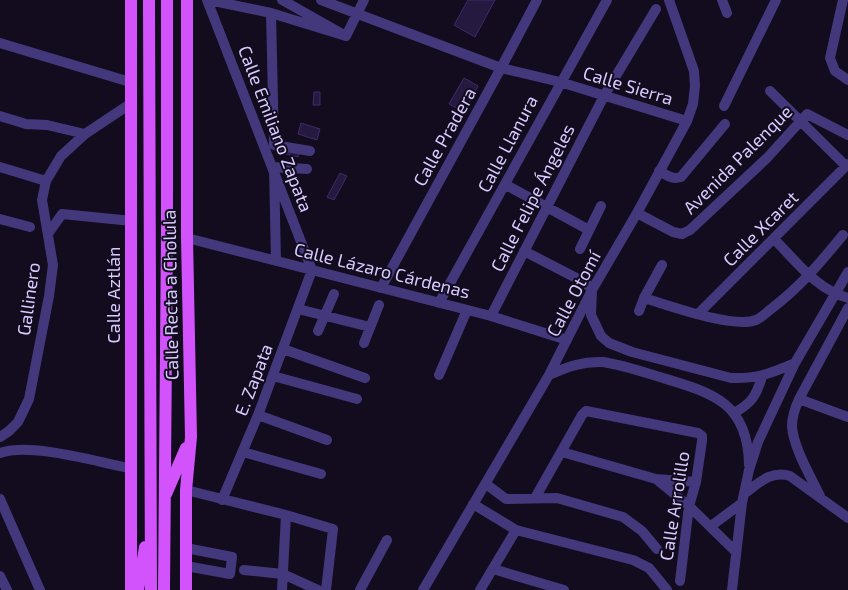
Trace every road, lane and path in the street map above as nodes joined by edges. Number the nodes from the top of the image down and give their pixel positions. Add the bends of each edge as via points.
1 (131, 0) edge
2 (149, 0) edge
3 (167, 0) edge
4 (176, 0) edge
5 (187, 0) edge
6 (209, 0) edge
7 (282, 0) edge
8 (321, 0) edge
9 (364, 0) edge
10 (536, 0) edge
11 (606, 0) edge
12 (669, 0) edge
13 (722, 0) edge
14 (776, 0) edge
15 (843, 0) edge
16 (254, 4) edge
17 (656, 9) dead end
18 (271, 12) junction
19 (727, 13) dead end
20 (357, 14) junction
21 (167, 21) junction
22 (346, 36) junction
23 (0, 43) edge
24 (501, 68) junction
25 (848, 80) edge
26 (130, 82) junction
27 (560, 82) junction
28 (770, 91) dead end
29 (604, 96) junction
30 (130, 104) junction
31 (724, 106) dead end
32 (0, 116) edge
33 (804, 118) junction
34 (686, 121) junction
35 (725, 124) dead end
36 (85, 134) junction
37 (848, 135) edge
38 (310, 151) dead end
39 (847, 165) edge
40 (0, 168) edge
41 (307, 169) dead end
42 (274, 170) junction
43 (659, 171) junction
44 (46, 181) junction
45 (506, 185) junction
46 (149, 189) junction
47 (601, 206) dead end
48 (546, 208) junction
49 (637, 213) junction
50 (0, 219) edge
51 (132, 221) junction
52 (30, 227) dead end
53 (589, 230) junction
54 (48, 234) junction
55 (843, 235) dead end
56 (187, 238) junction
57 (774, 239) junction
58 (580, 249) dead end
59 (524, 251) junction
60 (276, 261) junction
61 (662, 265) dead end
62 (312, 270) junction
63 (848, 272) edge
64 (810, 276) junction
65 (381, 288) junction
66 (592, 290) junction
67 (334, 294) dead end
68 (836, 295) junction
69 (644, 298) junction
70 (848, 298) edge
71 (439, 303) junction
72 (379, 306) dead end
73 (848, 308) edge
74 (298, 310) junction
75 (467, 310) junction
76 (639, 311) dead end
77 (698, 314) junction
78 (324, 316) junction
79 (491, 316) junction
80 (370, 327) junction
81 (318, 331) dead end
82 (567, 340) junction
83 (132, 342) junction
84 (364, 343) dead end
85 (284, 349) junction
86 (795, 363) junction
87 (439, 375) dead end
88 (549, 375) junction
89 (273, 376) junction
90 (762, 377) junction
91 (365, 378) dead end
92 (356, 399) dead end
93 (798, 399) junction
94 (734, 414) junction
95 (258, 415) junction
96 (150, 417) junction
97 (848, 417) edge
98 (0, 437) edge
99 (191, 437) junction
100 (327, 440) dead end
101 (243, 452) junction
102 (562, 452) junction
103 (0, 453) edge
104 (130, 468) junction
105 (749, 470) junction
106 (321, 474) dead end
107 (656, 478) junction
108 (696, 482) junction
109 (486, 484) junction
110 (186, 490) junction
111 (820, 496) junction
112 (164, 498) junction
113 (535, 498) junction
114 (743, 498) junction
115 (0, 499) edge
116 (222, 500) junction
117 (473, 504) junction
118 (689, 506) junction
119 (151, 508) junction
120 (286, 515) junction
121 (848, 518) edge
122 (711, 526) junction
123 (516, 530) junction
124 (386, 540) dead end
125 (186, 548) junction
126 (657, 549) dead end
127 (736, 552) junction
128 (186, 566) junction
129 (244, 570) dead end
130 (494, 570) junction
131 (283, 574) junction
132 (0, 576) edge
133 (680, 581) dead end
134 (7, 590) edge
135 (40, 590) edge
136 (131, 590) edge
137 (138, 590) edge
138 (151, 590) edge
139 (164, 590) edge
140 (186, 590) edge
141 (282, 590) edge
142 (318, 590) edge
143 (326, 590) edge
144 (360, 590) edge
145 (423, 590) edge
146 (480, 590) edge
147 (564, 590) edge
148 (667, 590) edge
149 (732, 590) edge

1 - 26 main road, Calle Aztlán
2 - 46 main road, Calle Recta a Cholula
3 - 21 main road, Calle Recta a Cholula
4 - 21 main road
5 - 56 main road, Calle Recta a Cholula
6 - 16 street
6 - 42 street, Calle Emiliano Zapata
7 - 22 street
8 - 20 street, Calle Sierra
9 - 20 street
10 - 24 street, Calle Pradera
11 - 27 street, Calle Llanura
12 - 34 street, Calle Otomí via 694,70 693,104
13 - 19 street
14 - 31 street
15 - 25 street via 830,58 835,70
16 - 18 street
17 - 29 street, Calle Felipe Ángeles
18 - 22 street
18 - 38 street via 274,145
20 - 22 street
20 - 24 street, Calle Sierra
21 - 112 main road, Calle Recta a Cholula
23 - 26 street
24 - 27 street, Calle Sierra
24 - 65 street, Calle Pradera
26 - 30 main road, Calle Aztlán
27 - 29 street, Calle Sierra
27 - 45 street, Calle Llanura
28 - 33 street
29 - 34 street, Calle Sierra
29 - 48 street, Calle Felipe Ángeles
30 - 36 street, Gallinero
30 - 51 main road, Calle Aztlán
32 - 36 street
33 - 37 street
33 - 39 street
33 - 49 street, Avenida Palenque via 767,158 690,230 682,234 673,232
34 - 43 street, Calle Otomí
35 - 43 street via 681,176 675,179
36 - 44 street, Gallinero via 61,156
39 - 57 street, Calle Xcaret
40 - 44 street
41 - 42 street
42 - 60 street
42 - 62 street, Calle Emiliano Zapata
43 - 49 street, Calle Otomí
44 - 54 street, Gallinero via 42,200
45 - 48 street
45 - 71 street, Calle Llanura
46 - 51 main road
46 - 96 main road, Calle Recta a Cholula
47 - 53 street
48 - 53 street
48 - 59 street, Calle Felipe Ángeles
49 - 66 street, Calle Otomí
50 - 52 street
51 - 54 street via 62,214
51 - 83 main road, Calle Aztlán
53 - 58 street
54 - 98 street, Gallinero via 53,265 29,399 18,422
55 - 64 street
56 - 60 street, Calle Lázaro Cárdenas
56 - 99 main road, Calle Recta a Cholula
57 - 64 street
57 - 77 street, Calle Xcaret
59 - 66 street via 586,283
59 - 79 street, Calle Felipe Ángeles
60 - 62 street, Calle Lázaro Cárdenas
61 - 69 street
62 - 65 street, Calle Lázaro Cárdenas
62 - 74 street, E. Zapata
63 - 68 street
64 - 68 street
64 - 77 street via 756,320 741,322
65 - 71 street, Calle Lázaro Cárdenas
66 - 82 street, Calle Otomí
66 - 90 street via 591,315 600,336 609,343 731,378
67 - 78 street
68 - 70 street
68 - 86 street
69 - 76 street
69 - 77 street
71 - 75 street, Calle Lázaro Cárdenas
72 - 80 street
73 - 93 street
74 - 78 street
74 - 85 street, E. Zapata
75 - 79 street, Calle Lázaro Cárdenas
75 - 87 street
78 - 80 street
78 - 81 street
79 - 82 street, Calle Lázaro Cárdenas
80 - 84 street
82 - 88 street, Calle Otomí
83 - 96 main road
83 - 104 main road, Calle Aztlán
85 - 89 street, E. Zapata
85 - 91 street
86 - 90 street
86 - 105 street via 758,442
88 - 94 street via 588,362 615,364 702,390 728,406
88 - 109 street, Calle Otomí
89 - 92 street
89 - 95 street, E. Zapata
90 - 94 street via 752,401
93 - 97 street
93 - 111 street via 793,415 793,434
94 - 105 street via 745,435
95 - 100 street
95 - 101 street, E. Zapata
96 - 119 main road, Calle Recta a Cholula
99 - 110 main road, Calle Recta a Cholula
99 - 112 main road
101 - 106 street
101 - 116 street, E. Zapata
102 - 107 street
102 - 108 street, Calle Arrolillo via 586,410 698,433 702,436
102 - 113 street
103 - 104 street via 39,450
104 - 136 main road, Calle Aztlán
105 - 114 street
107 - 108 street
107 - 118 street
108 - 118 street, Calle Arrolillo
109 - 113 street via 506,499
109 - 117 street, Calle Otomí
110 - 116 street
110 - 125 main road, Calle Recta a Cholula
111 - 114 street via 790,476 780,474 765,478
111 - 121 street
112 - 139 main road, Calle Recta a Cholula
113 - 126 street via 556,498 623,517 642,531
114 - 122 street
114 - 127 street
115 - 135 street
116 - 120 street
117 - 123 street
117 - 145 street, Calle Otomí
118 - 122 street
118 - 133 street, Calle Arrolillo
119 - 137 main road
119 - 138 main road, Calle Recta a Cholula
120 - 131 street
120 - 143 street via 333,530
122 - 127 street
123 - 130 street
123 - 148 street via 633,560 648,568
124 - 144 street
125 - 128 main road, Calle Recta a Cholula
125 - 128 street via 232,557 230,574
127 - 149 street
128 - 140 main road, Calle Recta a Cholula
129 - 131 street
130 - 146 street
130 - 147 street
131 - 141 street
131 - 142 street
132 - 134 street

